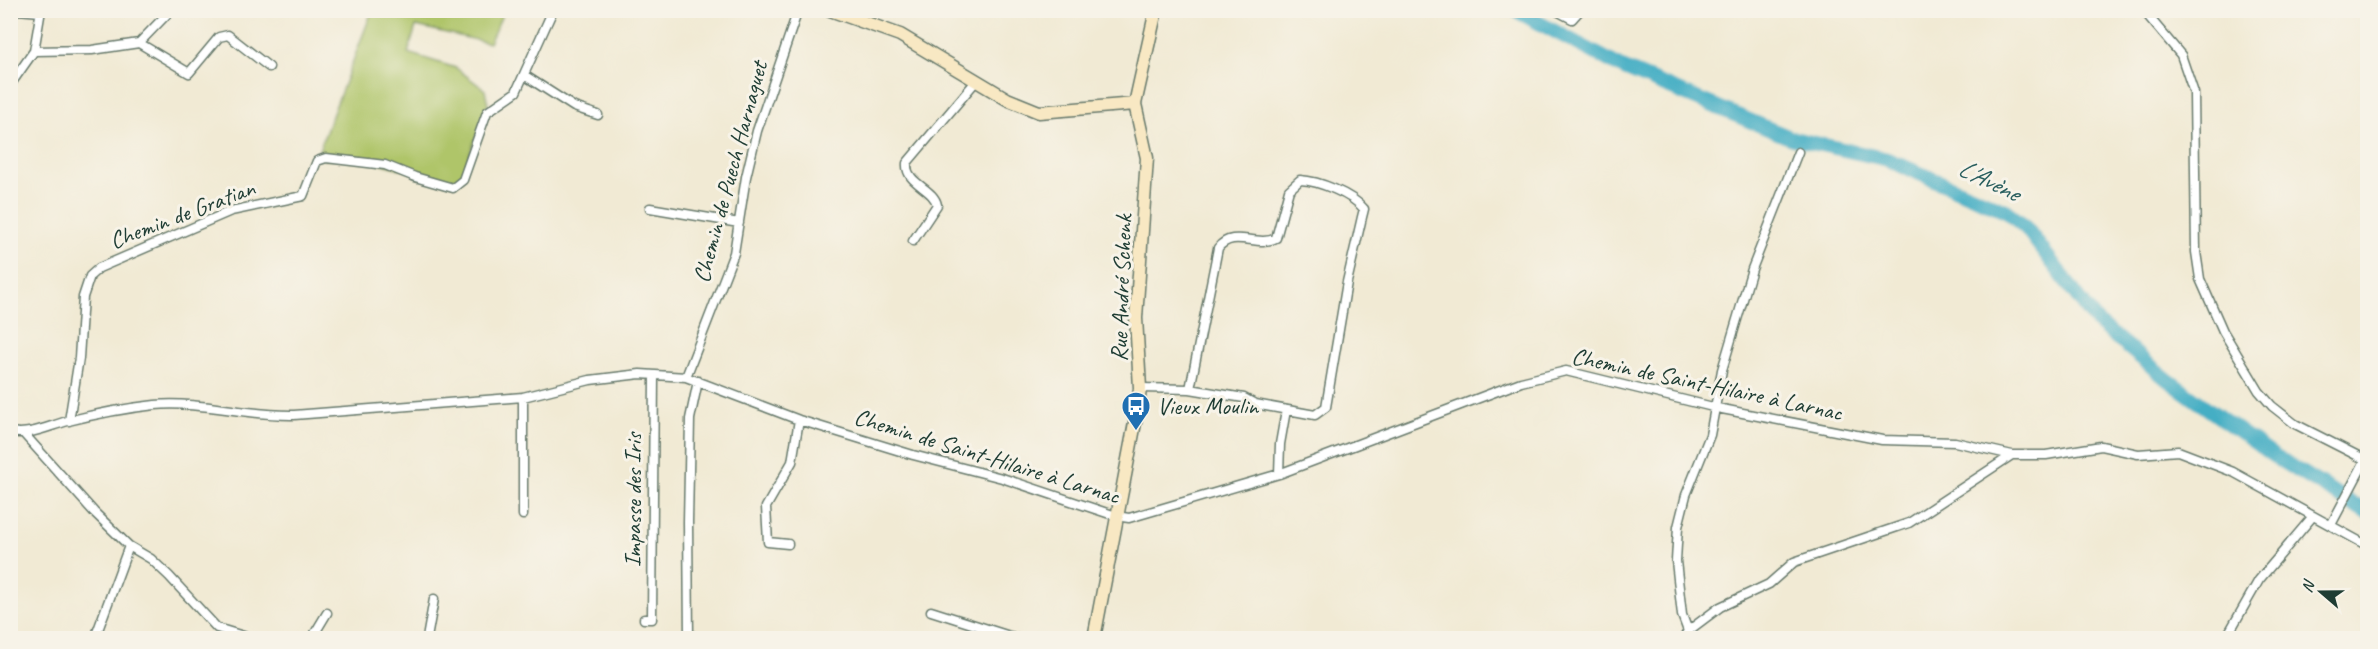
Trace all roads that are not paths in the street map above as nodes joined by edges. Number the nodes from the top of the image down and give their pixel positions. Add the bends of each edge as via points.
1 (17, 10) edge
2 (171, 10) edge
3 (553, 10) edge
4 (798, 10) edge
5 (830, 10) edge
6 (1156, 10) edge
7 (1554, 10) edge
8 (1580, 10) edge
9 (2143, 10) edge
10 (41, 11) edge
11 (139, 43) junction
12 (34, 51) junction
13 (269, 67) dead end
14 (524, 75) junction
15 (977, 80) junction
16 (10, 84) edge
17 (1135, 104) junction
18 (598, 115) dead end
19 (1798, 152) dead end
20 (650, 208) dead end
21 (739, 223) junction
22 (913, 241) dead end
23 (654, 375) junction
24 (686, 377) junction
25 (698, 381) junction
26 (1140, 388) junction
27 (1190, 389) junction
28 (523, 397) junction
29 (1717, 408) junction
30 (1286, 410) junction
31 (799, 420) junction
32 (69, 421) junction
33 (10, 432) edge
34 (25, 435) junction
35 (2012, 455) junction
36 (2367, 458) edge
37 (1279, 474) junction
38 (523, 515) dead end
39 (1116, 516) junction
40 (2313, 516) junction
41 (2331, 525) junction
42 (788, 544) dead end
43 (129, 546) junction
44 (2367, 546) edge
45 (434, 599) dead end
46 (931, 611) dead end
47 (327, 613) dead end
48 (644, 619) dead end
49 (217, 628) junction
50 (1686, 635) edge
51 (95, 639) edge
52 (218, 639) edge
53 (250, 639) edge
54 (312, 639) edge
55 (427, 639) edge
56 (689, 639) edge
57 (1016, 639) edge
58 (1094, 639) edge
59 (2226, 639) edge

1 - 10 street
2 - 11 street
3 - 14 street, Chemin de Gratian
4 - 21 street, Chemin de Puech Harnaguet via 757,131
5 - 15 street via 896,34
6 - 17 street, Rue André Schenk
7 - 8 street via 1572,19
9 - 36 street via 2181,55 2194,93 2196,252 2200,279 2223,331 2272,406 2295,424
10 - 12 street
11 - 12 street via 92,50
11 - 13 street via 189,73 219,37 228,35
12 - 16 street
14 - 18 street via 574,107
14 - 32 street, Chemin de Gratian via 516,92 487,112 463,180 453,188 385,165 326,158 317,161 303,196 231,211 99,268 90,276 82,297
15 - 17 street via 1007,99 1039,112
15 - 22 street via 908,163 911,177 936,198 937,205
17 - 26 street, Rue André Schenk via 1147,158 1136,318
19 - 29 street via 1752,269 1722,370
20 - 21 street
21 - 24 street, Chemin de Puech Harnaguet via 734,253
23 - 24 street, Chemin de Saint-Hilaire à Larnac
23 - 28 street, Chemin de Saint-Hilaire à Larnac via 590,380
23 - 48 street, Impasse des Iris via 652,619
24 - 25 street, Chemin de Saint-Hilaire à Larnac
25 - 31 street, Chemin de Saint-Hilaire à Larnac
25 - 56 street via 690,419
26 - 27 street
26 - 39 street, Rue André Schenk
27 - 30 street
27 - 30 street via 1218,248 1230,238 1269,242 1276,238 1289,190 1300,180 1309,181 1358,201 1364,209 1326,407 1315,415
28 - 32 street, Chemin de Saint-Hilaire à Larnac via 294,415 154,405
28 - 38 street
29 - 35 street, Chemin de Saint-Hilaire à Larnac via 1882,440 1955,442
29 - 37 street, Chemin de Saint-Hilaire à Larnac via 1566,371 1521,382
29 - 50 street via 1678,527 1676,561
30 - 37 street
31 - 39 street, Chemin de Saint-Hilaire à Larnac via 1002,478
31 - 42 street via 792,462 766,507 768,542
32 - 34 street, Chemin de Saint-Hilaire à Larnac
33 - 34 street, Chemin de Saint-Hilaire à Larnac
34 - 43 street
35 - 40 street, Chemin de Saint-Hilaire à Larnac via 2046,455 2100,446 2138,454 2178,451 2233,472
35 - 50 street via 1909,523 1794,562 1769,584 1720,608
36 - 41 street
37 - 39 street, Chemin de Saint-Hilaire à Larnac via 1129,518
39 - 58 street, Rue André Schenk
40 - 41 street, Chemin de Saint-Hilaire à Larnac
40 - 59 street via 2259,580
41 - 44 street, Chemin de Saint-Hilaire à Larnac
43 - 49 street via 163,570
43 - 51 street
45 - 55 street
46 - 57 street
47 - 54 street
49 - 52 street
49 - 53 street

